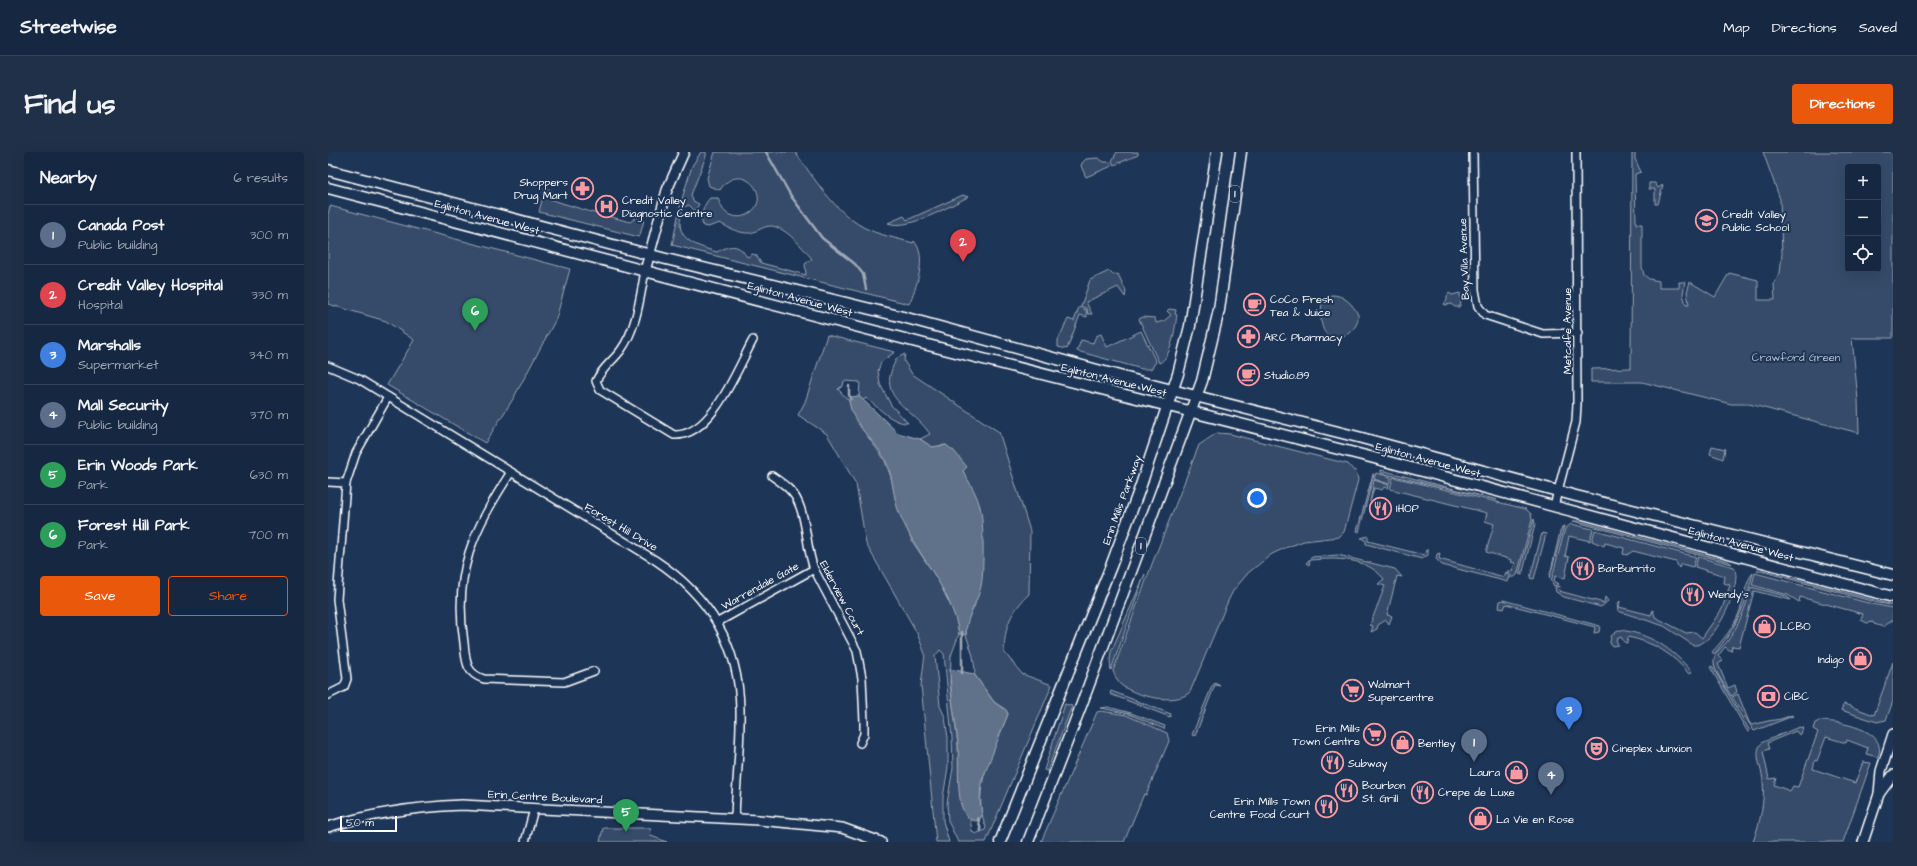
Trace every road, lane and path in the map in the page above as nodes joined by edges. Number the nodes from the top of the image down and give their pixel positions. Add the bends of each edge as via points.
1 (684, 152) edge
2 (1217, 152) edge
3 (1241, 152) edge
4 (1473, 152) edge
5 (1576, 152) edge
6 (328, 170) edge
7 (328, 188) edge
8 (649, 255) junction
9 (645, 271) junction
10 (1578, 333) junction
11 (753, 340) dead end
12 (328, 366) edge
13 (1173, 390) junction
14 (1196, 396) junction
15 (388, 397) junction
16 (1168, 406) junction
17 (1191, 412) junction
18 (511, 472) junction
19 (772, 476) dead end
20 (328, 482) edge
21 (346, 483) junction
22 (1558, 491) junction
23 (1554, 506) junction
24 (814, 569) junction
25 (1893, 575) edge
26 (1893, 597) edge
27 (718, 622) junction
28 (594, 672) dead end
29 (328, 695) edge
30 (1893, 734) edge
31 (860, 743) dead end
32 (1893, 775) edge
33 (1880, 794) junction
34 (534, 809) junction
35 (735, 818) junction
36 (328, 827) edge
37 (525, 842) edge
38 (881, 842) edge
39 (1000, 842) edge
40 (1028, 842) edge
41 (1863, 842) edge

1 - 8 street via 667,190
2 - 13 main road, Erin Mills Parkway / 1 via 1190,326
3 - 14 main road, 1 via 1218,310
4 - 10 street, Bay Villa Avenue via 1475,290 1478,306 1485,315 1543,334
5 - 10 street, Metcalfe Avenue
6 - 8 main road, Eglinton Avenue West
7 - 9 main road, Eglinton Avenue West
8 - 9 street
8 - 13 main road, Eglinton Avenue West via 903,317
9 - 11 street via 633,325 621,350 601,371 596,381 600,390 674,435 686,434 704,422 715,410
9 - 16 main road, Eglinton Avenue West
10 - 22 street, Metcalfe Avenue via 1576,422
12 - 15 street, Forest Hill Drive via 346,372
13 - 14 main road, Eglinton Avenue West
13 - 16 main road, Erin Mills Parkway / 1
14 - 17 main road, 1
14 - 22 main road, Eglinton Avenue West
15 - 18 street, Forest Hill Drive
15 - 21 street via 356,453
16 - 17 main road, Eglinton Avenue West
16 - 39 main road, Erin Mills Parkway / 1 via 1111,566
17 - 23 main road, Eglinton Avenue West
17 - 40 main road, 1
18 - 27 street, Forest Hill Drive via 669,569 693,590
18 - 28 street via 484,517 463,573 460,606 469,670 484,679 564,682
19 - 24 street, Elderview Court via 784,484 798,502
20 - 21 street
21 - 29 street via 337,599 348,679 344,687
22 - 23 street, Metcalfe Avenue
22 - 25 main road, Eglinton Avenue West
23 - 26 main road, Eglinton Avenue West
24 - 27 street, Warrendale Gate
24 - 31 street, Elderview Court via 851,637 858,656 864,722 864,734
27 - 35 street, Forest Hill Drive via 736,670 739,691
30 - 33 street via 1881,771
32 - 33 street
33 - 41 street
34 - 35 street, Erin Centre Boulevard
34 - 36 street, Erin Centre Boulevard via 462,805 422,806
34 - 37 street
35 - 38 street, Erin Centre Boulevard via 842,828

